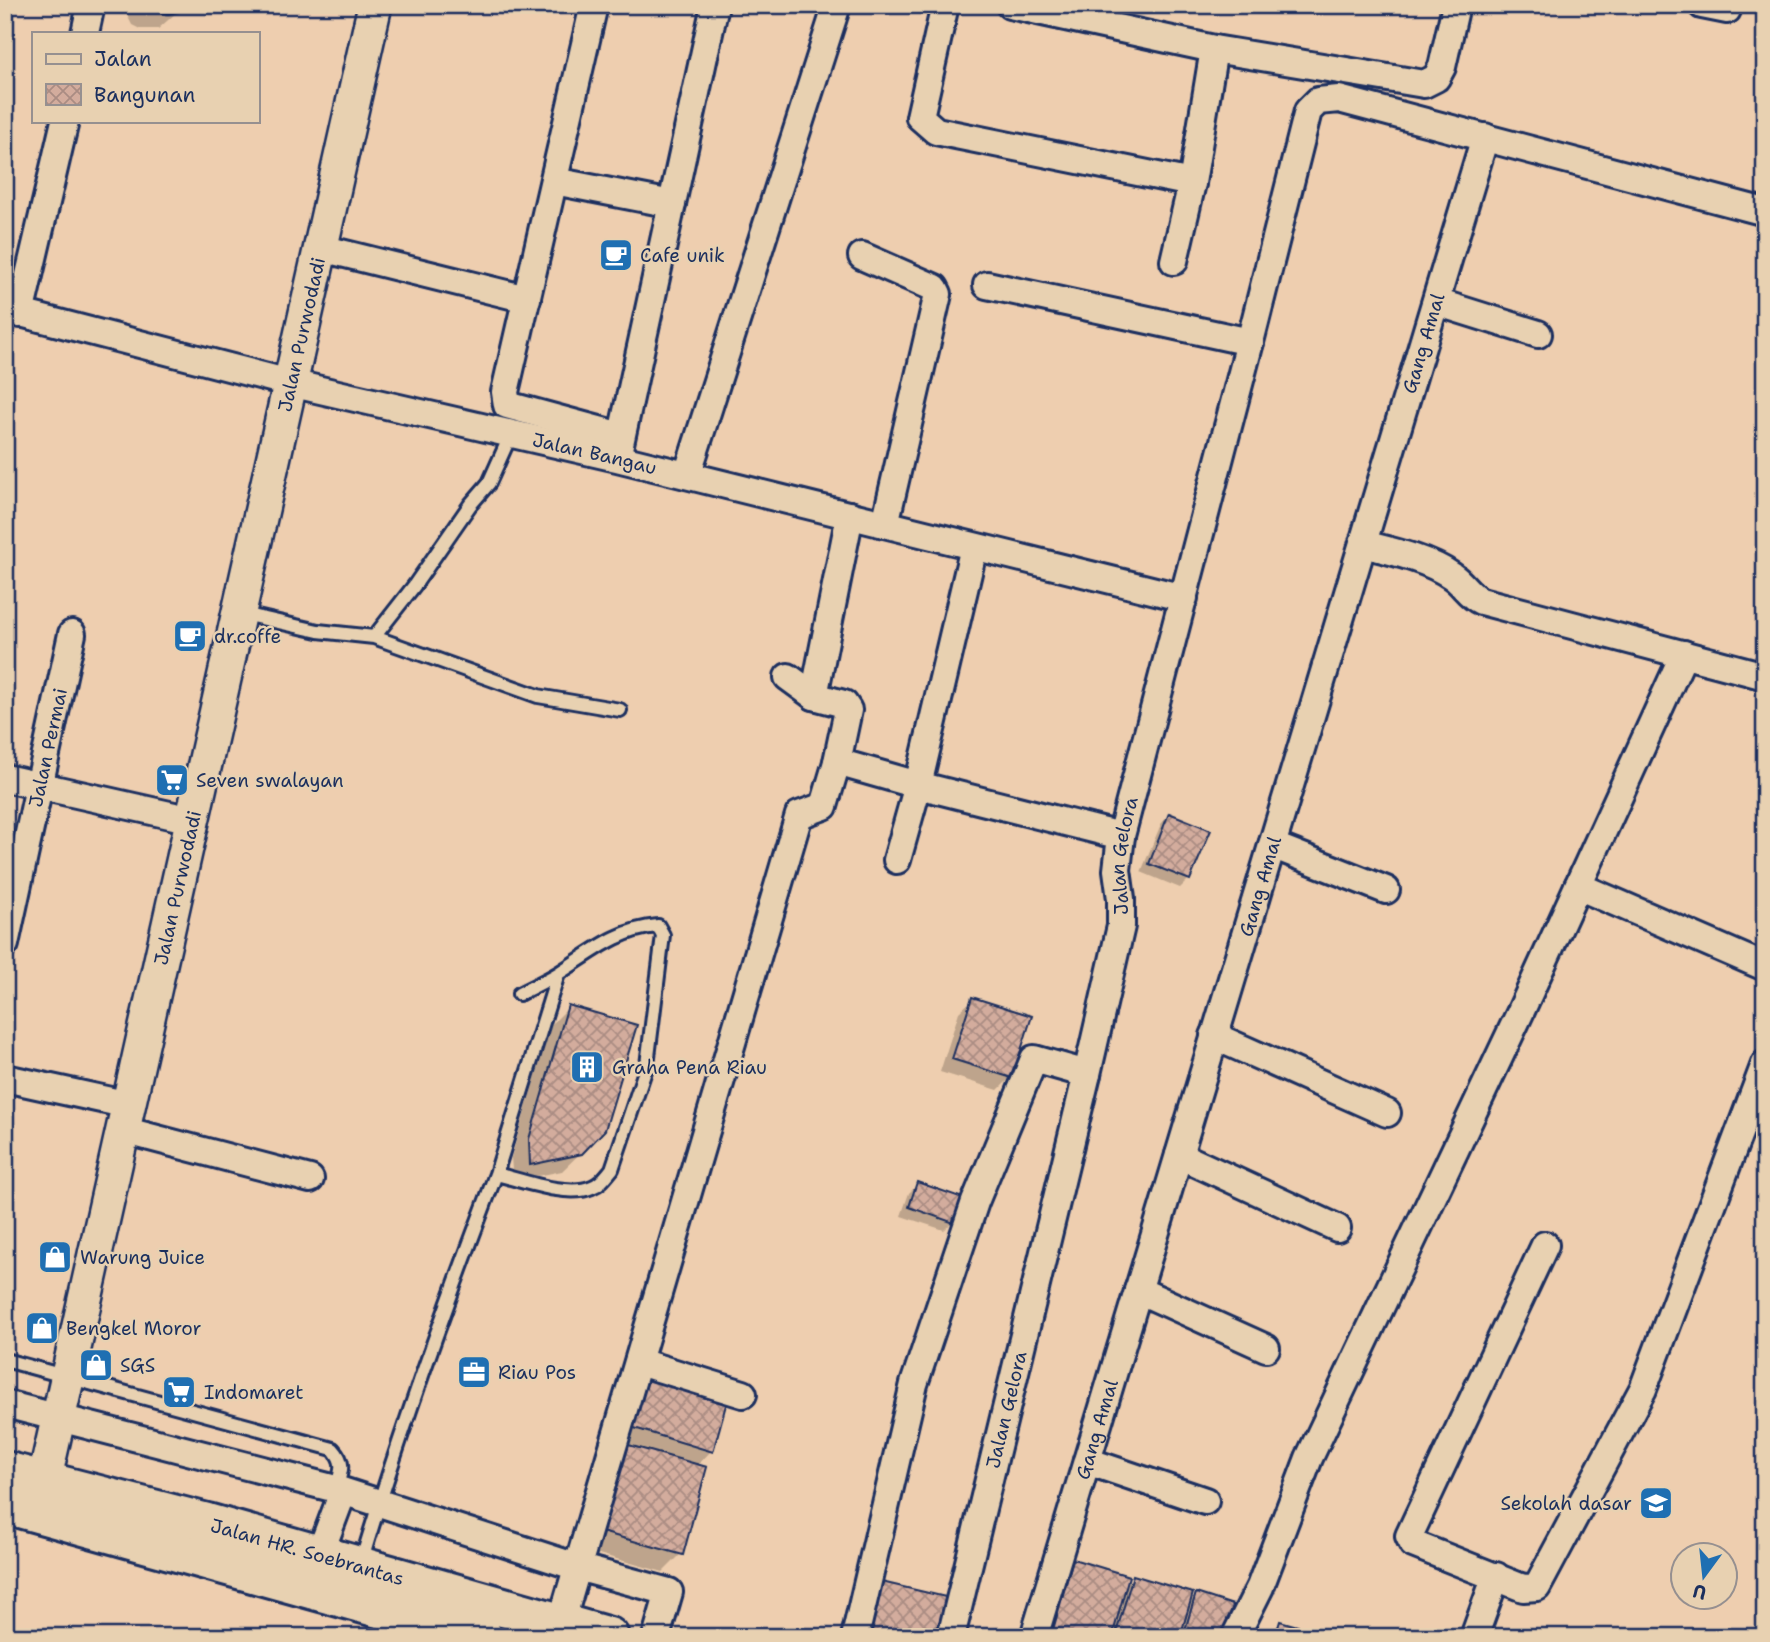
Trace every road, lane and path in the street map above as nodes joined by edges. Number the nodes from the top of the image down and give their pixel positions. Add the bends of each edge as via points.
1 (91, 5) edge
2 (375, 5) edge
3 (594, 5) edge
4 (715, 5) edge
5 (837, 5) edge
6 (945, 5) edge
7 (1010, 5) edge
8 (1456, 5) edge
9 (85, 32) edge
10 (1214, 49) junction
11 (65, 122) edge
12 (1485, 137) junction
13 (554, 181) junction
14 (1192, 184) junction
15 (672, 204) junction
16 (1765, 212) edge
17 (321, 248) junction
18 (862, 256) dead end
19 (1174, 261) dead end
20 (987, 285) dead end
21 (527, 299) junction
22 (1436, 302) junction
23 (13, 311) edge
24 (1538, 334) dead end
25 (1250, 342) junction
26 (290, 383) junction
27 (511, 434) junction
28 (619, 447) junction
29 (687, 475) junction
30 (850, 515) junction
31 (885, 524) junction
32 (1363, 544) junction
33 (974, 547) junction
34 (1184, 598) junction
35 (239, 613) junction
36 (72, 635) dead end
37 (374, 637) junction
38 (1684, 654) junction
39 (1765, 676) edge
40 (788, 677) dead end
41 (814, 695) junction
42 (620, 710) dead end
43 (837, 762) junction
44 (5, 779) edge
45 (918, 785) junction
46 (38, 786) junction
47 (192, 820) junction
48 (1121, 836) junction
49 (1272, 845) junction
50 (897, 860) dead end
51 (1578, 886) junction
52 (1385, 890) dead end
53 (5, 944) edge
54 (1765, 967) edge
55 (558, 974) junction
56 (519, 994) dead end
57 (1214, 1037) junction
58 (1765, 1064) edge
59 (1087, 1074) junction
60 (5, 1078) edge
61 (1387, 1114) dead end
62 (126, 1118) junction
63 (1179, 1155) junction
64 (496, 1174) junction
65 (310, 1179) dead end
66 (1337, 1228) dead end
67 (1545, 1245) dead end
68 (1138, 1290) junction
69 (1266, 1348) dead end
70 (5, 1360) edge
71 (639, 1362) junction
72 (68, 1377) junction
73 (743, 1394) dead end
74 (5, 1404) edge
75 (58, 1419) junction
76 (1087, 1461) junction
77 (5, 1471) edge
78 (44, 1482) junction
79 (339, 1491) junction
80 (1205, 1501) dead end
81 (5, 1504) edge
82 (379, 1504) junction
83 (319, 1556) junction
84 (360, 1567) junction
85 (577, 1567) junction
86 (1496, 1577) junction
87 (561, 1623) junction
88 (463, 1634) edge
89 (609, 1637) edge
90 (656, 1637) edge
91 (855, 1637) edge
92 (951, 1637) edge
93 (1034, 1637) edge
94 (1235, 1637) edge
95 (1475, 1637) edge

1 - 9 street
2 - 17 street, Jalan Purwodadi
3 - 13 street
4 - 15 street
5 - 29 street
6 - 14 street via 920,117 936,131
7 - 10 street
8 - 10 street via 1442,67 1436,78 1424,84
10 - 14 street
11 - 23 street
12 - 16 street, Jalan Gelora
12 - 22 street, Gang Amal
12 - 25 street, Jalan Gelora via 1339,99 1318,101 1308,111
13 - 15 street
13 - 21 street
14 - 19 street
15 - 28 street
17 - 21 street
17 - 26 street, Jalan Purwodadi
18 - 31 street via 935,288 937,294
20 - 25 street
21 - 28 street via 505,392 507,405
22 - 24 street
22 - 32 street, Gang Amal
23 - 26 street, Jalan Bangau
25 - 34 street, Jalan Gelora
26 - 27 street, Jalan Bangau
26 - 35 street, Jalan Purwodadi
27 - 28 street, Jalan Bangau
27 - 37 lane via 489,483
28 - 29 street, Jalan Bangau
29 - 30 street, Jalan Bangau
30 - 31 street, Jalan Bangau
30 - 41 street
31 - 33 street, Jalan Bangau
32 - 38 street via 1452,575 1471,597 1481,601
32 - 49 street, Gang Amal
33 - 34 street, Jalan Bangau
33 - 45 street
34 - 48 street, Jalan Gelora
35 - 37 lane via 317,631
35 - 47 street, Jalan Purwodadi
36 - 46 street, Jalan Permai
37 - 42 lane via 538,696
38 - 39 street
38 - 51 street
40 - 41 street
41 - 43 street via 844,704 848,710
43 - 45 street
43 - 71 street via 824,806 799,815
44 - 46 street
45 - 48 street
45 - 50 street
46 - 47 street
46 - 53 street, Jalan Permai
47 - 62 street, Jalan Purwodadi
48 - 59 street, Jalan Gelora via 1117,870 1121,926
49 - 52 street
49 - 57 street, Gang Amal
51 - 54 street
51 - 94 street via 1309,1458 1260,1587
55 - 56 lane
55 - 64 lane
55 - 64 lane via 603,943 647,927 658,926 663,935 647,1065 612,1169 590,1189 561,1190
57 - 61 street
57 - 63 street, Gang Amal
58 - 86 street via 1643,1389 1537,1587 1524,1588
59 - 91 street via 1034,1059 1004,1130 914,1384
59 - 92 street, Jalan Gelora
60 - 62 street
62 - 65 street
62 - 72 street, Jalan Purwodadi
63 - 66 street
63 - 68 street, Gang Amal
64 - 82 lane
67 - 86 street via 1409,1536 1413,1544
68 - 69 street
68 - 76 street, Gang Amal
70 - 72 lane
71 - 73 street
71 - 85 street
72 - 75 street, Jalan Purwodadi
72 - 79 lane via 333,1449 343,1466
74 - 75 street
75 - 78 street, Jalan Purwodadi
75 - 79 street
76 - 80 street
76 - 93 street, Gang Amal
77 - 78 main road, Jalan HR. Soebrantas
78 - 83 main road, Jalan HR. Soebrantas
79 - 82 street
79 - 83 street
81 - 88 main road, Jalan HR. Soebrantas
82 - 84 lane
82 - 85 street
83 - 84 main road, Jalan HR. Soebrantas
84 - 87 main road, Jalan HR. Soebrantas
85 - 87 street
85 - 90 street via 669,1592
86 - 95 street
87 - 89 main road, Jalan HR. Soebrantas

